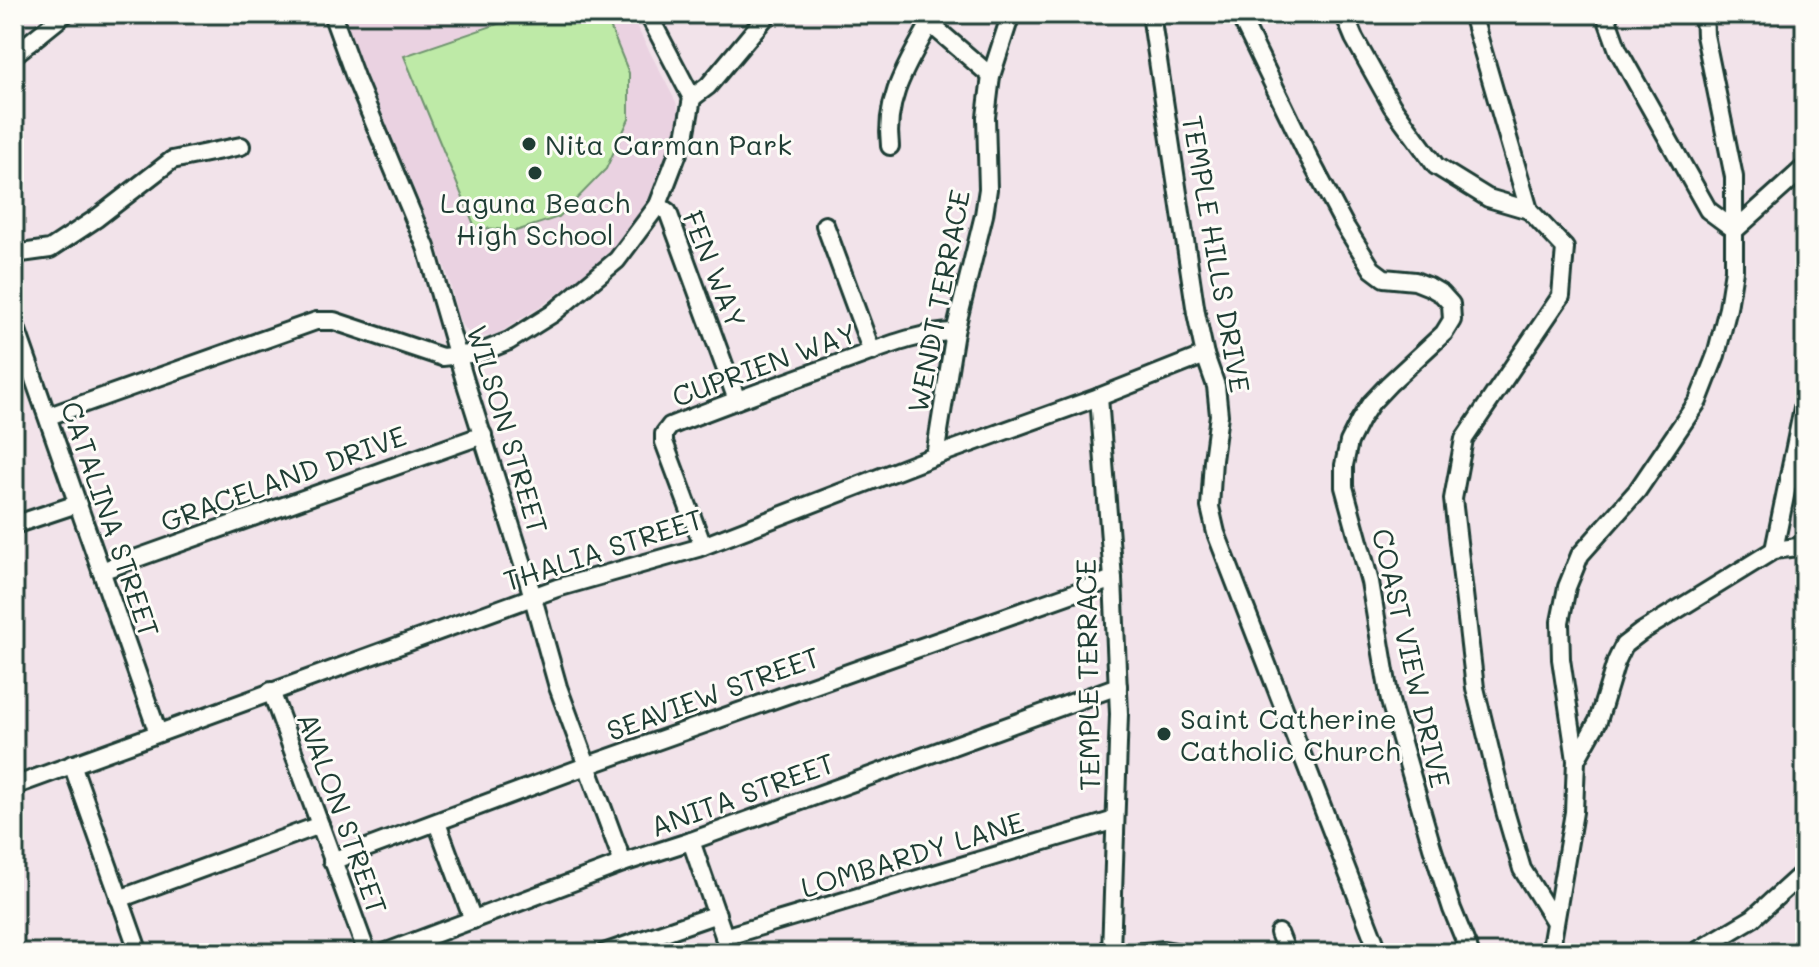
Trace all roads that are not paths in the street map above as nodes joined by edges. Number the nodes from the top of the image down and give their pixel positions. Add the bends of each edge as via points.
1 (65, 14) edge
2 (332, 14) edge
3 (648, 14) edge
4 (768, 14) edge
5 (1011, 14) edge
6 (1151, 14) edge
7 (1239, 14) edge
8 (1344, 14) edge
9 (1472, 14) edge
10 (1605, 14) edge
11 (1704, 14) edge
12 (925, 19) edge
13 (14, 55) edge
14 (991, 76) junction
15 (692, 98) junction
16 (241, 146) dead end
17 (890, 146) dead end
18 (1805, 167) edge
19 (658, 205) junction
20 (1529, 210) junction
21 (825, 225) dead end
22 (1735, 230) junction
23 (14, 254) edge
24 (14, 322) edge
25 (955, 332) junction
26 (872, 352) junction
27 (1205, 355) junction
28 (458, 356) junction
29 (1099, 397) junction
30 (1805, 398) edge
31 (737, 400) junction
32 (49, 416) junction
33 (483, 435) junction
34 (935, 456) junction
35 (77, 504) junction
36 (14, 525) edge
37 (703, 546) junction
38 (1805, 546) edge
39 (1774, 550) junction
40 (101, 571) junction
41 (1113, 579) junction
42 (532, 597) junction
43 (1118, 686) junction
44 (271, 691) junction
45 (158, 733) junction
46 (1576, 760) junction
47 (72, 764) junction
48 (586, 766) junction
49 (14, 786) edge
50 (1115, 820) junction
51 (437, 823) junction
52 (320, 825) junction
53 (691, 841) junction
54 (332, 861) junction
55 (623, 863) junction
56 (1805, 871) edge
57 (119, 899) junction
58 (717, 914) junction
59 (473, 920) junction
60 (1555, 922) junction
61 (1279, 933) dead end
62 (727, 945) edge
63 (139, 953) edge
64 (367, 953) edge
65 (384, 953) edge
66 (604, 953) edge
67 (1111, 953) edge
68 (1134, 953) edge
69 (1182, 953) edge
70 (1287, 953) edge
71 (1379, 953) edge
72 (1470, 953) edge
73 (1550, 953) edge
74 (1694, 953) edge

1 - 13 street
2 - 28 street, WILSON STREET via 417,222
3 - 15 street
4 - 15 street
5 - 14 street, WENDT TERRACE
6 - 27 street, TEMPLE HILLS DRIVE
7 - 72 street, COAST VIEW DRIVE via 1309,158 1372,269 1384,278 1430,287 1451,304 1452,320 1444,333 1389,384 1360,420 1349,442 1344,487 1370,582 1390,701 1444,885
8 - 20 street via 1392,106 1436,166 1488,198
9 - 20 street
10 - 22 street via 1618,50 1708,210
11 - 22 street via 1734,177
12 - 14 street
12 - 17 street via 894,92
14 - 25 street, WENDT TERRACE via 988,189
15 - 19 street via 686,132
16 - 23 street via 172,160 50,249
18 - 22 street
19 - 28 street via 617,260 552,314 509,341
19 - 31 street, FEN WAY via 668,212
20 - 60 street via 1565,248 1561,296 1464,439 1453,499 1475,688 1522,869
21 - 26 street
22 - 46 street via 1728,308 1698,401 1637,491 1580,555 1567,587 1560,622 1561,659
24 - 32 street, CATALINA STREET
25 - 26 street, CUPRIEN WAY via 929,333
25 - 34 street, WENDT TERRACE
26 - 31 street, CUPRIEN WAY
27 - 29 street, THALIA STREET
27 - 71 street, TEMPLE HILLS DRIVE via 1219,415 1210,507 1216,533
28 - 32 street via 442,357 334,321 316,321
28 - 33 street, WILSON STREET
29 - 34 street, THALIA STREET
29 - 41 street, TEMPLE TERRACE
30 - 39 street
31 - 37 street, CUPRIEN WAY via 670,426 664,434
32 - 35 street, CATALINA STREET
33 - 40 street, GRACELAND DRIVE
33 - 42 street, WILSON STREET
34 - 37 street, THALIA STREET
35 - 36 street
35 - 40 street, CATALINA STREET
37 - 42 street, THALIA STREET
38 - 39 street
39 - 46 street via 1624,645 1598,721
40 - 45 street, CATALINA STREET
41 - 43 street, TEMPLE TERRACE
41 - 48 street, SEAVIEW STREET
42 - 44 street, THALIA STREET
42 - 48 street, WILSON STREET
43 - 50 street, TEMPLE TERRACE
43 - 53 street, ANITA STREET
44 - 45 street, THALIA STREET
44 - 52 street, AVALON STREET
45 - 47 street, THALIA STREET
46 - 60 street via 1574,812
47 - 49 street, THALIA STREET
47 - 57 street
48 - 51 street, SEAVIEW STREET
48 - 55 street, WILSON STREET
50 - 62 street, LOMBARDY LANE
50 - 67 street, TEMPLE TERRACE
51 - 54 street, SEAVIEW STREET
51 - 59 street
52 - 54 street, AVALON STREET
52 - 57 street
53 - 55 street, ANITA STREET
53 - 58 street
54 - 64 street, AVALON STREET
55 - 59 street, ANITA STREET
56 - 74 street via 1753,918
57 - 63 street
58 - 62 street
58 - 66 street
59 - 65 street, ANITA STREET
60 - 73 street
61 - 70 street
68 - 69 street

